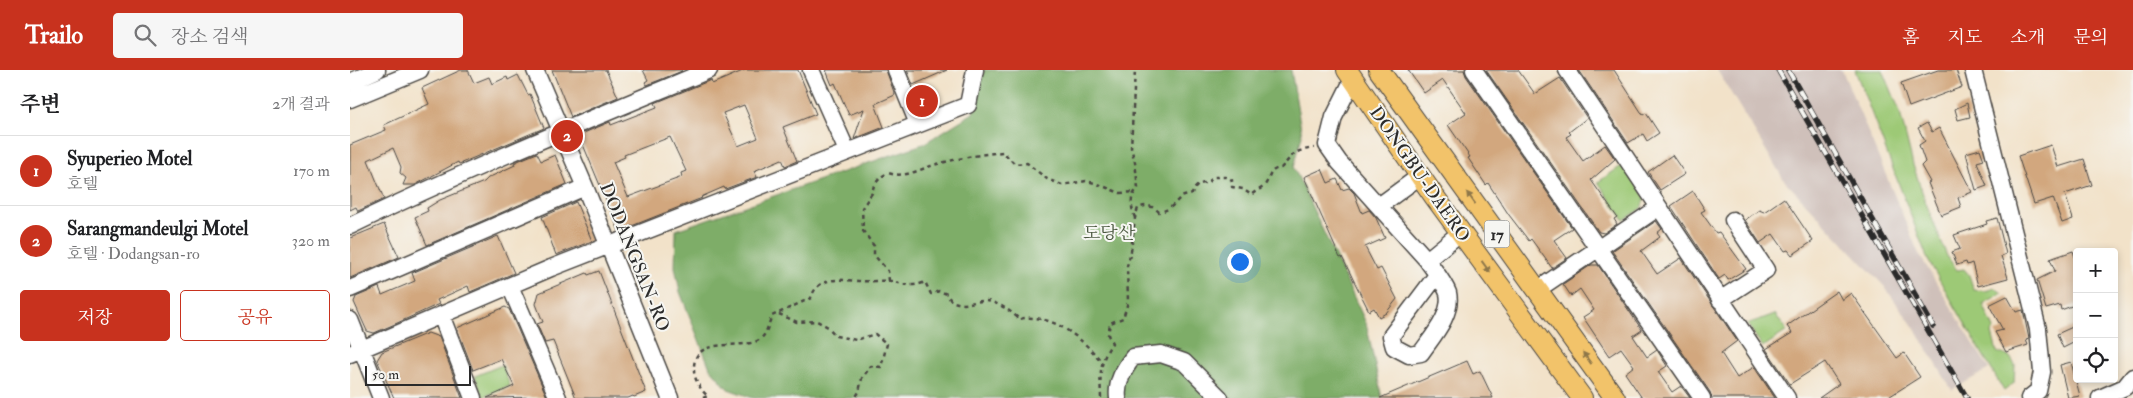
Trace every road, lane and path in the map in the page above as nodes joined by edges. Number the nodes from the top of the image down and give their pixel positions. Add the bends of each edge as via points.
1 (377, 70) edge
2 (420, 70) edge
3 (535, 70) edge
4 (709, 70) edge
5 (811, 70) edge
6 (896, 70) edge
7 (975, 70) edge
8 (1135, 70) edge
9 (1379, 70) edge
10 (1474, 70) edge
11 (1568, 70) edge
12 (1972, 70) edge
13 (1350, 74) edge
14 (350, 82) edge
15 (350, 99) edge
16 (918, 124) junction
17 (560, 132) junction
18 (1327, 145) junction
19 (847, 151) junction
20 (1420, 176) junction
21 (585, 187) junction
22 (1134, 192) junction
23 (1379, 206) junction
24 (1658, 208) junction
25 (1135, 218) junction
26 (1733, 220) dead end
27 (350, 226) edge
28 (1461, 232) junction
29 (608, 245) junction
30 (1598, 248) junction
31 (1427, 260) junction
32 (1437, 275) junction
33 (889, 281) junction
34 (510, 286) junction
35 (350, 289) edge
36 (1537, 290) junction
37 (1720, 300) junction
38 (779, 314) junction
39 (441, 315) junction
40 (350, 320) edge
41 (356, 352) edge
42 (1102, 362) junction
43 (2133, 377) edge
44 (2035, 396) edge
45 (381, 398) edge
46 (473, 398) edge
47 (558, 398) edge
48 (670, 398) edge
49 (703, 398) edge
50 (855, 398) edge
51 (1100, 398) edge
52 (1118, 398) edge
53 (1220, 398) edge
54 (1582, 398) edge
55 (1615, 398) edge
56 (1702, 398) edge
57 (1787, 398) edge
58 (2100, 398) edge

1 - 14 street
2 - 15 street
3 - 17 street, DODANGSAN-RO
4 - 17 street
5 - 19 street
6 - 16 street
7 - 16 street via 968,105
8 - 22 path via 1131,148 1138,188
36 -> 9 main road, DONGBU-DAERO / 17
10 - 30 street
11 - 24 street
12 - 44 street via 2038,329 2042,372
13 - 18 street
13 - 20 main road, DONGBU-DAERO / 17
16 - 19 street
17 - 21 street, DODANGSAN-RO
17 - 27 street
18 - 23 street
18 - 25 path via 1290,155 1281,168 1269,173 1265,186 1251,195 1232,187 1232,180 1227,177 1214,176 1207,183 1200,183 1171,208 1160,212 1144,205 1138,208
19 - 29 street
20 - 23 street
20 - 28 main road, DONGBU-DAERO / 17
21 - 29 street, DODANGSAN-RO
21 - 35 street
22 - 25 path via 1131,204
22 - 33 path via 1120,193 1086,181 1062,185 1047,179 1027,163 1015,164 1003,152 940,163 897,176 888,173 874,185 862,208 863,231 874,246 874,255 888,271
23 - 31 street
24 - 30 street
24 - 37 street
25 - 42 path via 1127,266 1128,302 1123,318 1110,323 1108,335 1112,343
26 - 37 street via 1766,270
28 - 31 street
28 -> 54 main road, DONGBU-DAERO / 17
29 - 34 street
29 - 48 street, DODANGSAN-RO
30 - 36 street
30 - 56 street
31 - 32 street
32 - 32 street via 1448,294 1446,317 1421,353 1409,355 1394,347 1391,336
33 - 38 path via 860,282 840,278 821,284 814,289 811,298
33 - 42 path via 906,285 925,282 932,294 939,291 947,294 951,301 965,306 985,301 1010,310 1019,318 1030,316 1063,326
34 - 39 street
34 - 47 street
55 -> 36 main road, DONGBU-DAERO / 17
37 - 57 street
38 - 49 path via 772,316 764,336 758,340 704,349 694,362 694,372 708,396
38 - 50 path via 797,322 817,321 836,336 856,340 875,334 887,344 881,367 871,366 862,378
39 - 41 street
39 - 46 street
40 - 41 street
41 - 45 street
42 - 51 path
43 - 58 street via 2125,387
52 - 53 street via 1117,388 1133,356 1161,354 1184,362

